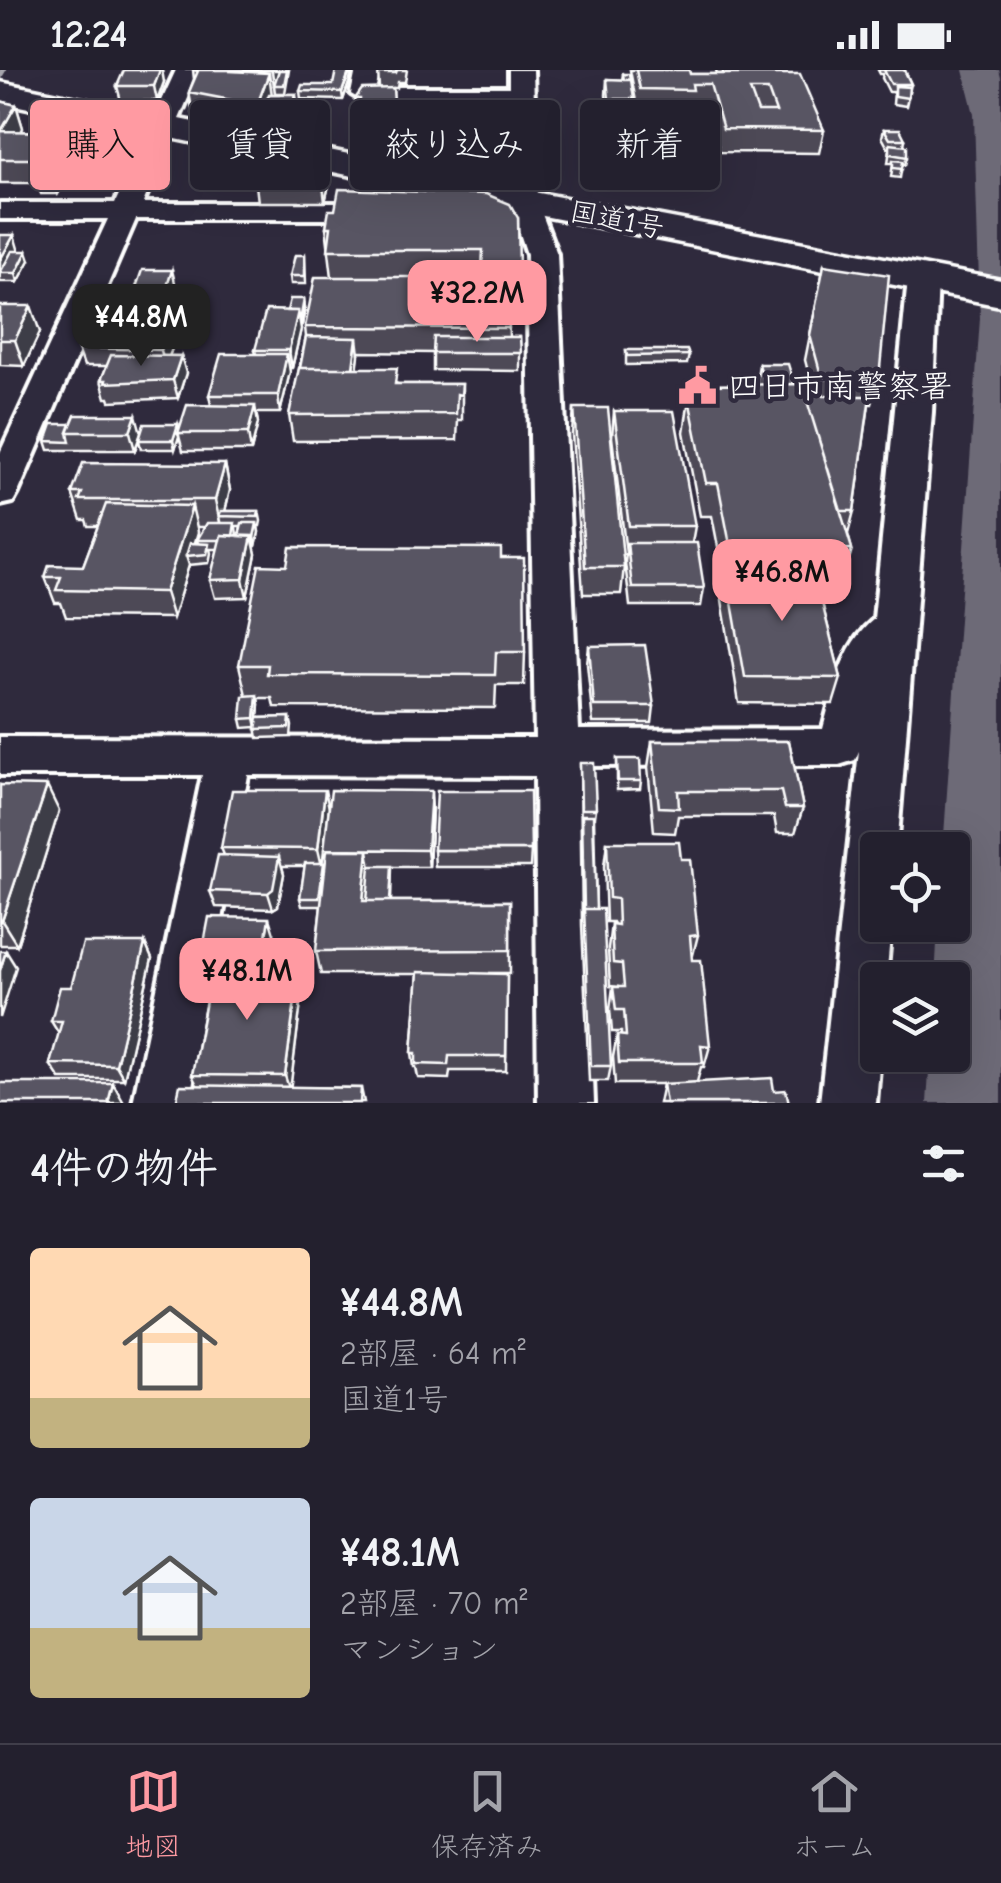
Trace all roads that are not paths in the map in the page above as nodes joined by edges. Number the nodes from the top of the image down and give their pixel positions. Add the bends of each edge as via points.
1 (188, 70) edge
2 (368, 70) edge
3 (521, 82) edge
4 (4, 93) edge
5 (38, 100) edge
6 (170, 114) edge
7 (170, 127) edge
8 (136, 190) edge
9 (523, 201) junction
10 (0, 211) edge
11 (126, 211) junction
12 (400, 212) edge
13 (439, 212) edge
14 (923, 279) junction
15 (1001, 293) edge
16 (0, 493) edge
17 (894, 626) junction
18 (557, 753) junction
19 (0, 756) edge
20 (229, 757) junction
21 (161, 1103) edge
22 (566, 1103) edge
23 (848, 1103) edge

1 - 6 street
2 - 3 street via 362,94
3 - 9 street
4 - 5 highway, 国道1号
7 - 9 highway, 国道1号
8 - 11 street
9 - 13 street via 478,212
9 - 14 highway, 国道1号
9 - 18 street via 542,254
10 - 11 street
11 - 12 street
11 - 16 street
14 - 15 highway, 国道1号
14 - 17 street
17 - 18 street via 864,656 838,747
17 - 23 street
18 - 20 street
18 - 22 street
19 - 20 street
20 - 21 street

